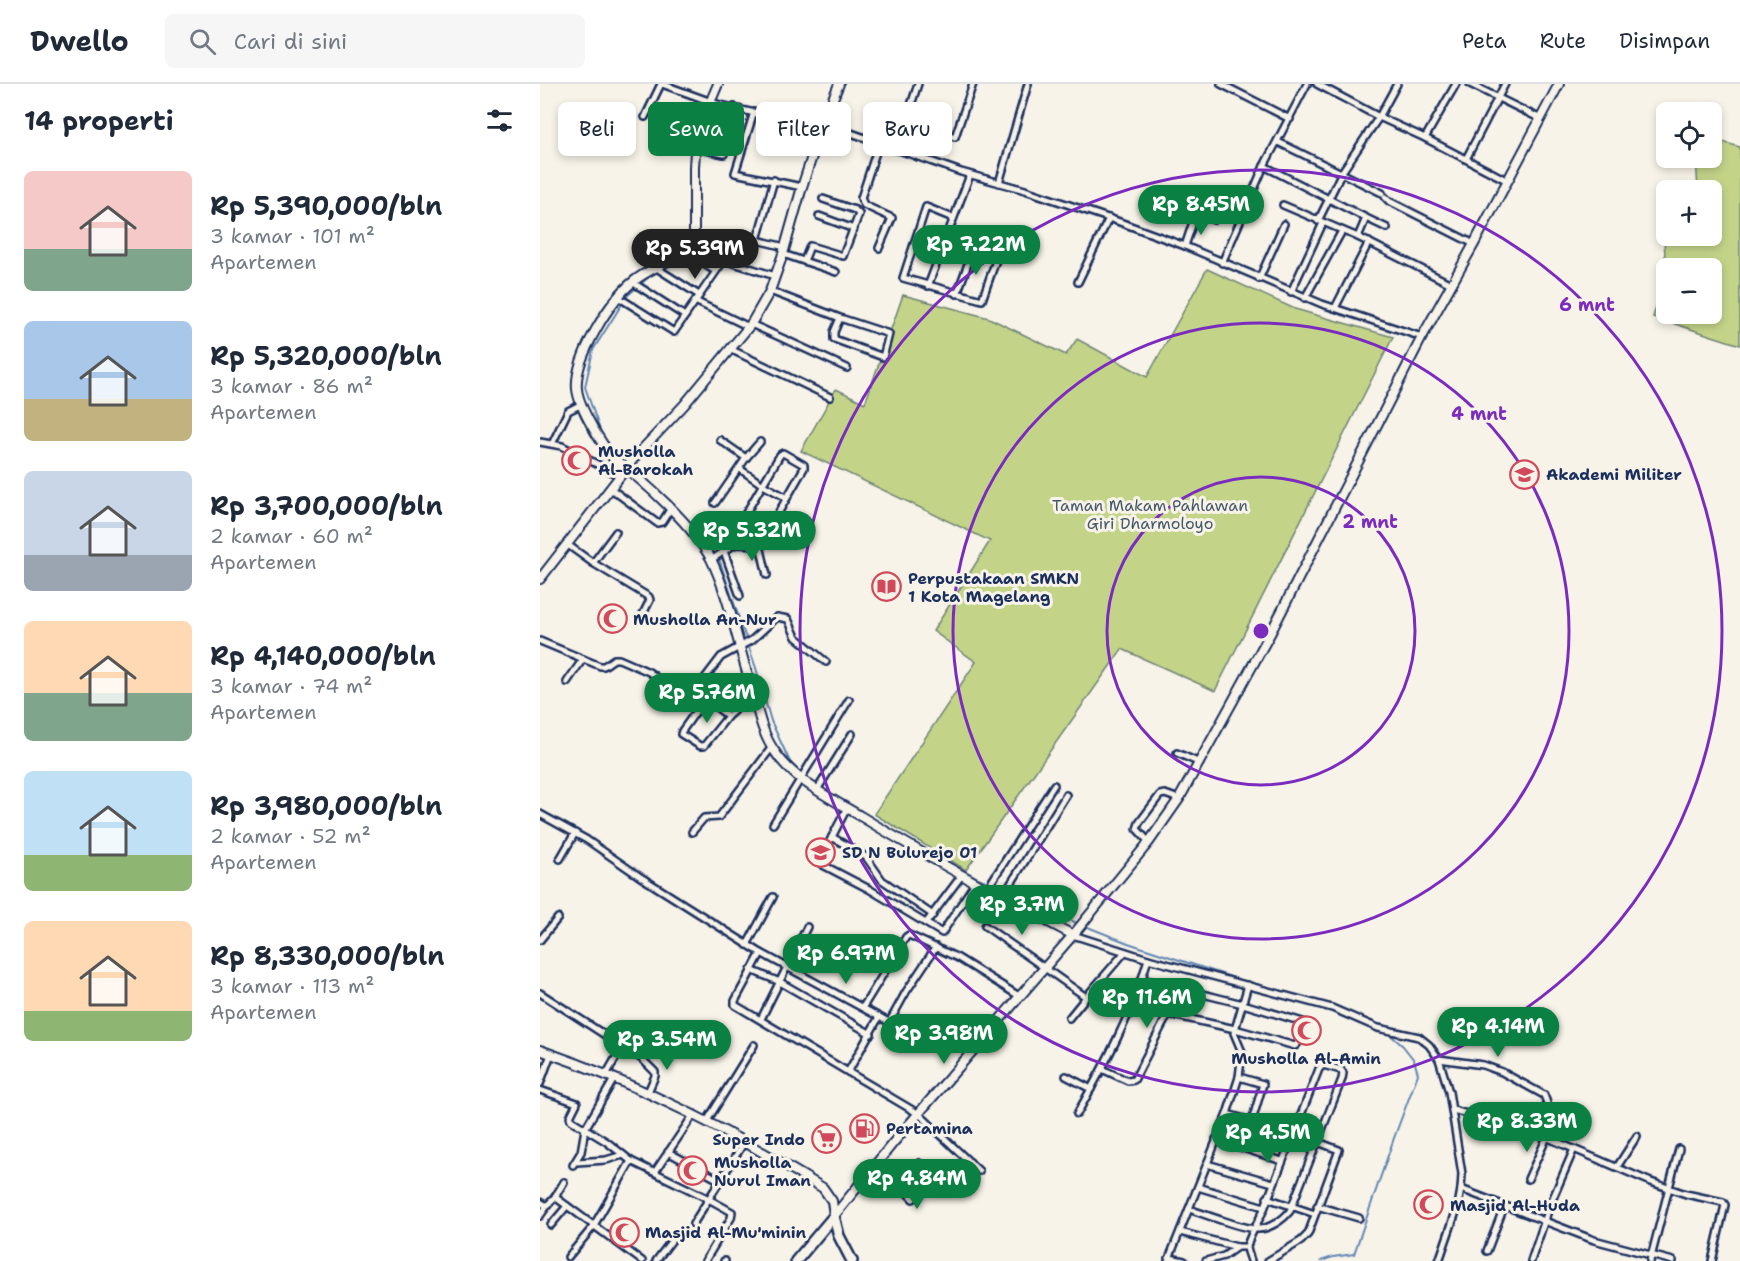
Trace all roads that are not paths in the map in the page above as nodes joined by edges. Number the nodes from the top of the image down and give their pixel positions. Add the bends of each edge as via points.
1 (662, 84) edge
2 (718, 84) edge
3 (839, 84) edge
4 (918, 84) edge
5 (973, 84) edge
6 (1028, 84) edge
7 (1221, 84) edge
8 (1307, 84) edge
9 (1337, 84) edge
10 (1397, 84) edge
11 (1456, 84) edge
12 (1470, 84) edge
13 (1505, 84) edge
14 (1558, 84) edge
15 (1320, 85) edge
16 (1333, 92) junction
17 (1498, 98) junction
18 (710, 102) edge
19 (713, 102) edge
20 (832, 102) edge
21 (912, 102) edge
22 (744, 110) edge
23 (754, 112) joint
24 (645, 117) dead end
25 (1379, 117) junction
26 (1290, 119) junction
27 (1541, 119) junction
28 (1425, 138) junction
29 (1278, 142) junction
30 (695, 156) edge
31 (813, 156) edge
32 (875, 156) edge
33 (915, 156) edge
34 (918, 157) junction
35 (1466, 159) junction
36 (1264, 166) junction
37 (1342, 172) junction
38 (970, 175) junction
39 (774, 180) junction
40 (1508, 181) junction
41 (999, 183) junction
42 (802, 187) junction
43 (824, 199) dead end
44 (1330, 199) junction
45 (1283, 206) dead end
46 (819, 216) dead end
47 (953, 218) junction
48 (1109, 218) junction
49 (1366, 218) junction
50 (1215, 220) dead end
51 (1320, 222) junction
52 (1284, 224) dead end
53 (1387, 228) dead end
54 (854, 229) junction
55 (1342, 231) junction
56 (1358, 237) junction
57 (945, 240) junction
58 (1369, 242) junction
59 (1474, 244) junction
60 (1185, 246) junction
61 (879, 248) dead end
62 (784, 250) junction
63 (973, 250) junction
64 (684, 251) junction
65 (804, 261) junction
66 (1222, 263) junction
67 (655, 267) junction
68 (715, 271) junction
69 (836, 272) dead end
70 (775, 276) junction
71 (1259, 279) junction
72 (632, 282) junction
73 (1078, 282) dead end
74 (1451, 284) junction
75 (928, 286) junction
76 (770, 291) junction
77 (1291, 292) junction
78 (957, 294) junction
79 (699, 295) junction
80 (617, 296) junction
81 (1305, 297) junction
82 (695, 302) junction
83 (1335, 308) junction
84 (685, 316) junction
85 (840, 318) junction
86 (750, 325) junction
87 (1422, 337) junction
88 (730, 349) junction
89 (848, 368) dead end
90 (830, 397) dead end
91 (582, 404) junction
92 (720, 440) dead end
93 (540, 442) edge
94 (760, 442) dead end
95 (552, 444) junction
96 (746, 458) junction
97 (630, 463) junction
98 (740, 469) junction
99 (620, 476) junction
100 (763, 485) junction
101 (610, 488) junction
102 (787, 498) junction
103 (715, 503) dead end
104 (671, 508) junction
105 (616, 532) dead end
106 (568, 544) junction
107 (735, 544) junction
108 (760, 545) junction
109 (724, 551) junction
110 (714, 558) junction
111 (593, 563) junction
112 (767, 575) dead end
113 (540, 579) edge
114 (740, 596) dead end
115 (643, 614) dead end
116 (540, 642) edge
117 (743, 644) junction
118 (583, 659) junction
119 (826, 662) dead end
120 (567, 682) dead end
121 (754, 693) junction
122 (849, 700) dead end
123 (728, 716) junction
124 (852, 734) dead end
125 (772, 747) junction
126 (1177, 753) dead end
127 (1200, 763) junction
128 (804, 775) junction
129 (1054, 785) dead end
130 (818, 789) junction
131 (1066, 795) dead end
132 (1179, 799) junction
133 (847, 808) junction
134 (540, 814) edge
135 (773, 824) dead end
136 (693, 832) dead end
137 (575, 833) junction
138 (832, 837) junction
139 (1149, 842) junction
140 (560, 859) dead end
141 (962, 875) junction
142 (975, 883) junction
143 (989, 886) junction
144 (1005, 893) junction
145 (773, 897) dead end
146 (933, 915) junction
147 (558, 918) dead end
148 (926, 923) junction
149 (986, 926) dead end
150 (807, 927) dead end
151 (1076, 931) junction
152 (540, 940) edge
153 (747, 945) junction
154 (936, 947) junction
155 (1125, 952) junction
156 (760, 953) junction
157 (1148, 959) junction
158 (1045, 966) junction
159 (787, 967) junction
160 (751, 970) junction
161 (1142, 979) junction
162 (780, 982) junction
163 (1248, 985) junction
164 (1174, 988) junction
165 (540, 993) edge
166 (1019, 996) junction
167 (1086, 997) junction
168 (1243, 1004) junction
169 (863, 1007) junction
170 (1168, 1014) junction
171 (879, 1017) junction
172 (1069, 1018) dead end
173 (760, 1019) junction
174 (889, 1023) junction
175 (1235, 1029) junction
176 (871, 1034) junction
177 (920, 1039) dead end
178 (754, 1045) dead end
179 (622, 1047) junction
180 (540, 1050) edge
181 (551, 1054) junction
182 (1439, 1059) junction
183 (1102, 1069) junction
184 (848, 1072) junction
185 (1066, 1076) dead end
186 (610, 1077) junction
187 (1239, 1077) junction
188 (540, 1084) edge
189 (1091, 1089) junction
190 (540, 1090) edge
191 (648, 1092) junction
192 (1453, 1110) junction
193 (694, 1114) junction
194 (919, 1114) junction
195 (1077, 1114) dead end
196 (1227, 1114) junction
197 (707, 1121) junction
198 (1252, 1121) junction
199 (585, 1129) junction
200 (1294, 1133) junction
201 (1544, 1136) junction
202 (1637, 1136) dead end
203 (1216, 1139) junction
204 (1317, 1141) junction
205 (745, 1142) junction
206 (1574, 1149) junction
207 (1679, 1149) dead end
208 (668, 1152) junction
209 (623, 1155) junction
210 (631, 1161) junction
211 (1282, 1161) junction
212 (970, 1162) junction
213 (919, 1163) dead end
214 (1207, 1164) junction
215 (1617, 1167) junction
216 (979, 1171) dead end
217 (656, 1172) junction
218 (937, 1179) junction
219 (1528, 1179) dead end
220 (721, 1181) junction
221 (564, 1182) dead end
222 (897, 1182) dead end
223 (1273, 1183) junction
224 (1197, 1187) junction
225 (1668, 1188) junction
226 (1461, 1189) junction
227 (555, 1197) junction
228 (1267, 1198) junction
229 (710, 1200) junction
230 (540, 1202) edge
231 (548, 1206) junction
232 (567, 1206) junction
233 (1292, 1206) junction
234 (1317, 1206) junction
235 (1264, 1207) junction
236 (1504, 1207) junction
237 (1190, 1209) junction
238 (1315, 1214) junction
239 (540, 1216) edge
240 (834, 1216) junction
241 (1359, 1218) dead end
242 (1544, 1222) junction
243 (693, 1224) dead end
244 (551, 1225) dead end
245 (594, 1227) junction
246 (1254, 1229) junction
247 (1180, 1232) junction
248 (675, 1236) dead end
249 (1237, 1247) junction
250 (1247, 1247) junction
251 (1486, 1251) dead end
252 (568, 1257) dead end
253 (1169, 1259) edge
254 (1651, 1259) edge
255 (642, 1261) edge
256 (656, 1261) edge
257 (705, 1261) edge
258 (796, 1261) edge
259 (852, 1261) edge
260 (1184, 1261) edge
261 (1206, 1261) edge
262 (1251, 1261) edge
263 (1268, 1261) edge
264 (1439, 1261) edge
265 (1531, 1261) edge
266 (1673, 1261) edge
267 (1712, 1261) edge

1 - 18 street
1 - 24 street
2 - 19 main road
3 - 20 main road
4 - 21 street
5 - 34 street via 955,136 929,129
6 - 41 street
7 - 26 street
8 - 26 street
9 - 16 street
10 - 25 street
11 - 28 street
12 - 17 street
13 - 17 street
14 - 27 main road
15 - 16 street
16 - 25 street
17 - 27 street
17 - 35 street
22 - 23 street
23 - 39 street via 735,172
25 - 28 street
25 - 37 street
26 - 29 street
27 - 40 main road
28 - 35 street
29 - 36 street
29 - 37 street
30 - 64 main road via 695,235
31 - 42 main road
32 - 61 street via 861,198 864,205 892,218
33 - 34 street
34 - 38 street
35 - 40 street
36 - 44 street
36 - 66 street
37 - 44 street
37 - 59 street
38 - 41 street
38 - 47 street
39 - 42 street
39 - 62 street via 757,240
40 - 59 main road
41 - 48 street
42 - 62 main road
43 - 54 street via 858,212
44 - 49 street
44 - 51 street
45 - 51 street
46 - 54 street
47 - 57 street
47 - 75 street via 927,207 903,276
48 - 60 street
48 - 73 street
49 - 53 street
49 - 56 street
50 - 60 street via 1196,213
51 - 55 street
51 - 77 street
52 - 71 street
54 - 65 street via 843,256 810,246
55 - 56 street
55 - 81 street
56 - 58 street
57 - 63 street
57 - 75 street
58 - 74 street
58 - 83 street
59 - 74 main road
60 - 66 street
62 - 65 street
62 - 70 main road
63 - 78 street
63 - 78 street via 994,258 996,264 983,300
64 - 67 main road
64 - 68 street
65 - 69 street
66 - 71 street
67 - 72 main road
67 - 79 street
68 - 70 street via 725,260
68 - 79 street
70 - 76 main road
71 - 77 street
72 - 80 main road
72 - 84 street
74 - 87 main road
75 - 78 street
76 - 85 street
76 - 86 main road
77 - 81 street
79 - 82 street
80 - 84 street via 672,332
80 - 91 main road via 585,354 578,384
81 - 83 street
82 - 84 street
82 - 86 street
83 - 87 street
85 - 85 street via 889,334 883,357 834,339
86 - 88 main road
86 - 89 street
87 - 127 main road
88 - 90 street
88 - 97 main road
91 - 95 street via 568,411
91 - 97 main road via 613,458
92 - 96 street
93 - 95 street
94 - 96 street
95 - 99 street
96 - 98 street
97 - 99 main road
97 - 104 main road
98 - 100 street
98 - 103 street
99 - 101 main road
100 - 102 street
100 - 102 street via 780,455 785,454 804,466
100 - 107 street via 743,518
101 - 104 street via 657,523
101 - 106 main road
102 - 108 street
104 - 110 main road
105 - 111 street
106 - 111 street
106 - 113 main road
107 - 108 street
107 - 109 street
108 - 112 street
109 - 110 street
109 - 114 street
110 - 117 main road
111 - 115 street via 649,597
116 - 118 street
117 - 118 street via 721,657 692,695 684,698 649,672 619,659 602,666
117 - 119 street via 771,620 785,617 796,637
117 - 121 main road
118 - 120 street
121 - 123 street
121 - 125 main road
122 - 128 street
123 - 123 street via 704,746 681,734 704,700
124 - 130 street
125 - 128 main road via 780,760
125 - 136 street via 719,817 704,818
126 - 127 street
127 - 132 main road
128 - 130 main road
128 - 135 street
129 - 143 street
130 - 133 main road
131 - 144 street
132 - 139 main road
132 - 139 street via 1160,795 1138,823 1137,829
133 - 138 street
133 - 141 main road
134 - 137 street
137 - 140 street
137 - 153 street
138 - 146 street via 866,857 882,880
138 - 148 street via 821,863
139 - 151 main road
141 - 142 main road
141 - 146 street
142 - 143 main road
142 - 148 street via 943,933
143 - 144 main road
144 - 151 main road
145 - 153 street
146 - 148 street
147 - 152 street
149 - 158 street
150 - 159 street
151 - 155 street
151 - 158 main road
153 - 156 street
154 - 166 street
154 - 169 street via 911,935 906,937
154 - 174 street
155 - 157 street
155 - 167 street
156 - 159 street
156 - 160 street
157 - 161 street
157 - 163 street
158 - 166 main road
158 - 167 street
159 - 162 street
159 - 169 street
160 - 162 street
160 - 173 street via 735,1004
161 - 164 street
161 - 183 street
162 - 173 street
162 - 176 street
163 - 168 street
163 - 182 street via 1332,1008 1386,1031 1419,1037
164 - 168 street
164 - 170 street
165 - 179 street
166 - 194 main road
167 - 172 street
168 - 175 street
168 - 175 street via 1305,1024 1295,1046
169 - 171 street
170 - 175 street
170 - 183 street via 1133,1081
171 - 174 street
171 - 176 street
173 - 184 street
174 - 177 street
175 - 187 street via 1242,1052
176 - 184 street
178 - 197 street
179 - 186 street
179 - 191 street via 655,1072
180 - 181 main road
181 - 186 main road
181 - 188 street
182 - 192 street
182 - 201 street via 1483,1065 1544,1095
183 - 189 street
184 - 194 street
185 - 189 street
186 - 191 main road
186 - 199 street
187 - 196 street
187 - 198 street via 1263,1084
189 - 195 street
190 - 199 street via 576,1103 570,1118
191 - 193 main road
192 - 201 street
192 - 226 street
193 - 197 main road
193 - 208 street
194 - 212 street
194 - 240 main road
196 - 198 street
196 - 203 street
197 - 205 main road
198 - 200 street
199 - 209 street
199 - 209 street via 584,1145 575,1164
200 - 204 street
200 - 204 street via 1319,1069 1323,1065 1337,1068 1343,1076
200 - 211 street
201 - 206 street
201 - 219 street
202 - 215 street
203 - 211 street
203 - 214 street
204 - 233 street
204 - 234 street via 1339,1150
205 - 220 street
205 - 240 main road via 823,1188
206 - 215 street
206 - 242 street
207 - 225 street
208 - 217 street
208 - 220 street
209 - 210 street
210 - 217 street
210 - 245 street
211 - 223 street
212 - 216 street
212 - 218 street
213 - 218 street
214 - 223 street
214 - 224 street
215 - 225 street
217 - 229 street
218 - 222 street via 915,1198
220 - 229 street
221 - 227 street
223 - 228 street
224 - 235 street
224 - 237 street
225 - 254 street
225 - 267 street via 1724,1203
226 - 236 street
226 - 264 street
227 - 231 street
227 - 232 street
228 - 233 street
228 - 235 street
229 - 243 street
229 - 257 street via 732,1215
230 - 231 street
231 - 239 street
232 - 244 street
232 - 245 street
233 - 238 street
233 - 246 street via 1284,1218
234 - 238 street
234 - 241 street
235 - 246 street
236 - 242 street
236 - 251 street
237 - 246 street
237 - 247 street
238 - 263 street via 1306,1237
240 - 258 main road
240 - 259 main road via 838,1236
242 - 254 street
242 - 265 street
245 - 252 street
245 - 255 street
246 - 250 street
247 - 249 street
247 - 253 street
248 - 256 street
249 - 250 street
249 - 261 street
250 - 262 street
253 - 260 street
254 - 266 street

